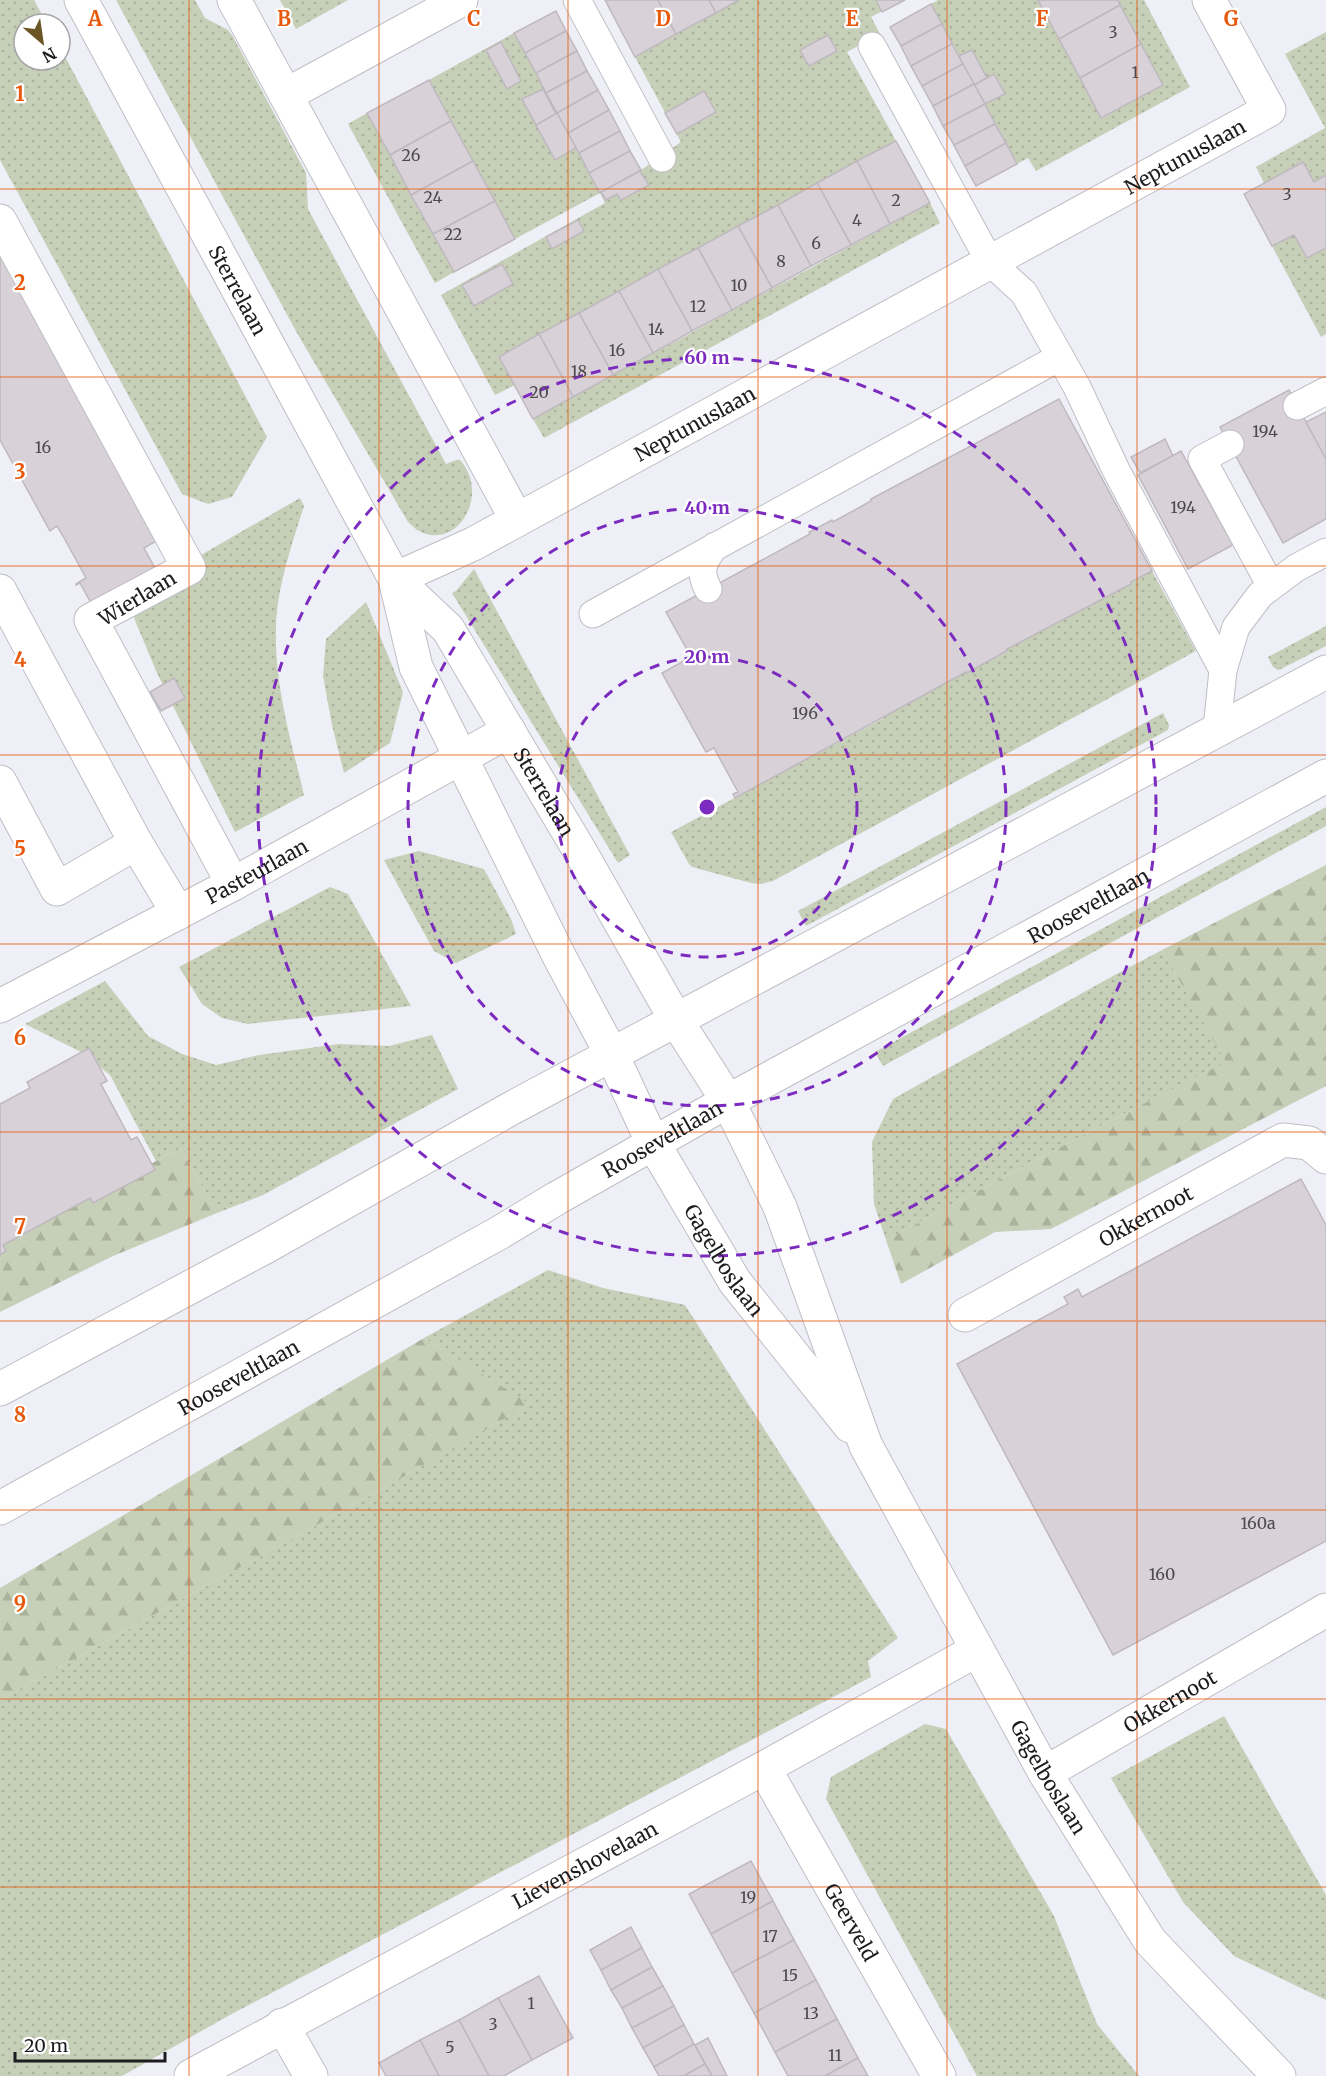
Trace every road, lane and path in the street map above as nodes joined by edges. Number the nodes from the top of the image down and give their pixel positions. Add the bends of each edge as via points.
1 (81, 0) edge
2 (234, 0) edge
3 (461, 0) edge
4 (578, 0) edge
5 (1209, 0) edge
6 (872, 46) dead end
7 (286, 95) junction
8 (662, 158) dead end
9 (0, 221) edge
10 (990, 262) junction
11 (1060, 357) junction
12 (1326, 391) edge
13 (1298, 406) dead end
14 (1230, 444) dead end
15 (517, 520) junction
16 (715, 546) junction
17 (1326, 552) edge
18 (395, 579) junction
19 (1271, 586) junction
20 (708, 589) dead end
21 (0, 591) edge
22 (593, 614) dead end
23 (1223, 670) junction
24 (1326, 672) edge
25 (1217, 729) junction
26 (509, 731) junction
27 (460, 758) junction
28 (1326, 776) edge
29 (0, 782) edge
30 (136, 843) junction
31 (233, 884) junction
32 (178, 913) junction
33 (0, 1006) edge
34 (676, 1020) junction
35 (612, 1055) junction
36 (728, 1101) junction
37 (653, 1143) junction
38 (1326, 1157) edge
39 (965, 1315) dead end
40 (0, 1389) edge
41 (866, 1446) junction
42 (0, 1508) edge
43 (1326, 1610) edge
44 (977, 1650) junction
45 (764, 1768) junction
46 (1045, 1773) junction
47 (282, 2025) junction
48 (191, 2076) edge
49 (311, 2076) edge
50 (939, 2076) edge
51 (1279, 2076) edge

1 - 18 street, Sterrelaan
2 - 7 street
3 - 7 street
4 - 8 lane
5 - 10 street, Neptunuslaan via 1269,110
6 - 10 lane
7 - 15 street
9 - 31 street, Wierlaan via 189,568 91,620
10 - 11 lane via 1024,293
10 - 15 street, Neptunuslaan
11 - 16 lane
11 - 23 lane
12 - 13 lane
14 - 19 lane via 1202,459
15 - 18 street, Neptunuslaan
16 - 20 lane via 702,572
16 - 22 lane
17 - 19 lane
18 - 26 street, Sterrelaan via 448,629
18 - 27 street, Sterrelaan via 416,667
19 - 23 lane via 1236,627
21 - 30 street
23 - 25 lane
24 - 25 street
25 - 34 street
26 - 27 street, Pasteurlaan
26 - 34 street, Sterrelaan
27 - 31 street, Pasteurlaan
27 - 35 street, Sterrelaan
28 - 36 street, Rooseveltlaan
29 - 30 street via 57,889
30 - 32 street
31 - 32 street, Pasteurlaan
32 - 33 street, Pasteurlaan
34 - 35 street
34 - 36 street, Gagelboslaan
35 - 37 street, Gagelboslaan
35 - 40 street
36 - 37 street, Rooseveltlaan
36 - 41 street, Gagelboslaan via 780,1207
37 - 41 street, Gagelboslaan via 735,1282
37 - 42 street, Rooseveltlaan via 499,1233
38 - 39 street, Okkernoot via 1309,1143 1283,1140
41 - 44 street, Gagelboslaan
43 - 46 street, Okkernoot
44 - 45 street, Lievenshovelaan
44 - 46 street, Gagelboslaan
45 - 47 street, Lievenshovelaan
45 - 50 street, Geerveld
46 - 51 street, Gagelboslaan via 1150,1941
47 - 48 street, Lievenshovelaan
47 - 49 street

